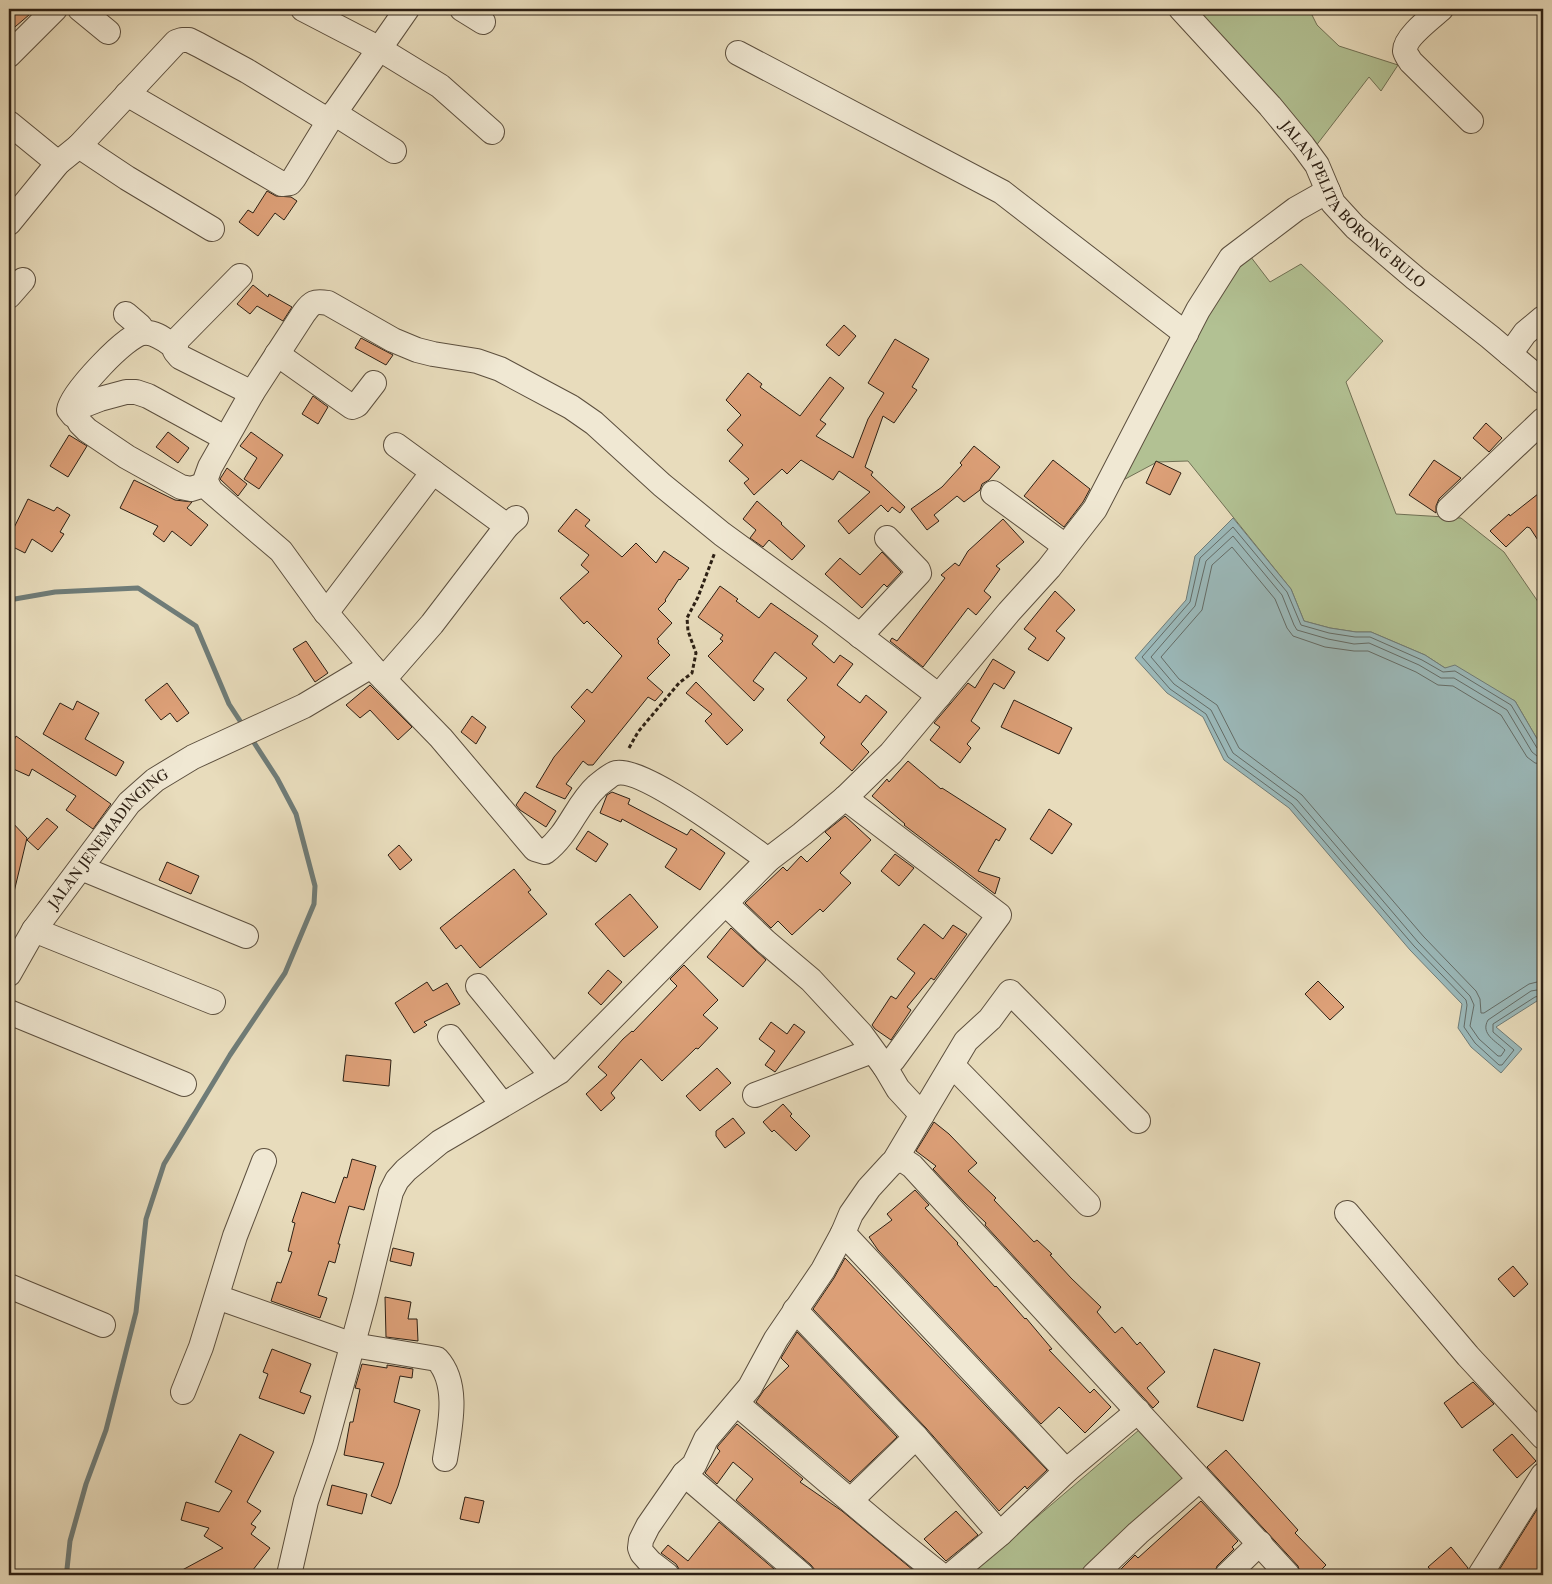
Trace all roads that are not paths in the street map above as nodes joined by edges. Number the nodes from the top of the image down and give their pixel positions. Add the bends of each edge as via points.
1 (55, 9) edge
2 (80, 9) edge
3 (303, 9) edge
4 (406, 9) edge
5 (462, 9) edge
6 (1181, 9) edge
7 (1441, 9) edge
8 (483, 22) dead end
9 (108, 32) dead end
10 (378, 48) junction
11 (738, 53) dead end
12 (9, 55) edge
13 (127, 94) junction
14 (332, 117) junction
15 (1470, 121) dead end
16 (9, 123) edge
17 (492, 132) dead end
18 (79, 146) junction
19 (394, 151) dead end
20 (58, 163) junction
21 (1328, 191) junction
22 (12, 215) edge
23 (212, 229) dead end
24 (240, 276) dead end
25 (126, 314) dead end
26 (1543, 318) edge
27 (142, 332) junction
28 (1186, 334) junction
29 (175, 347) junction
30 (277, 354) junction
31 (1510, 354) junction
32 (1543, 382) edge
33 (374, 383) dead end
34 (252, 393) junction
35 (77, 417) junction
36 (1543, 420) edge
37 (225, 438) junction
38 (396, 445) dead end
39 (434, 472) junction
40 (207, 484) junction
41 (993, 493) dead end
42 (1449, 509) dead end
43 (887, 538) dead end
44 (1065, 546) junction
45 (326, 613) junction
46 (860, 636) junction
47 (378, 672) junction
48 (939, 696) junction
49 (845, 798) junction
50 (768, 860) junction
51 (80, 868) junction
52 (726, 904) junction
53 (34, 930) junction
54 (246, 936) dead end
55 (9, 974) edge
56 (478, 986) dead end
57 (213, 1002) dead end
58 (9, 1012) edge
59 (450, 1037) dead end
60 (879, 1059) junction
61 (952, 1065) junction
62 (552, 1076) junction
63 (184, 1084) dead end
64 (755, 1095) dead end
65 (502, 1104) junction
66 (922, 1115) junction
67 (1138, 1121) dead end
68 (895, 1160) junction
69 (264, 1161) dead end
70 (1088, 1204) dead end
71 (1348, 1212) dead end
72 (843, 1234) junction
73 (9, 1286) edge
74 (218, 1297) junction
75 (795, 1310) junction
76 (103, 1325) dead end
77 (353, 1345) junction
78 (183, 1392) dead end
79 (737, 1404) junction
80 (1138, 1411) junction
81 (916, 1437) junction
82 (1543, 1437) edge
83 (445, 1458) dead end
84 (1066, 1471) junction
85 (684, 1474) junction
86 (1543, 1475) edge
87 (1200, 1480) junction
88 (851, 1500) junction
89 (1000, 1534) junction
90 (1260, 1544) junction
91 (289, 1575) edge
92 (667, 1575) edge
93 (802, 1575) edge
94 (941, 1575) edge
95 (951, 1575) edge
96 (1094, 1575) edge
97 (1227, 1575) edge
98 (1288, 1575) edge
99 (1480, 1575) edge

1 - 12 street
2 - 9 street
3 - 10 street
4 - 10 street
5 - 8 street
6 - 21 street, JALAN PELITA BORONG BULO via 1303,146 1317,165
7 - 15 street via 1411,38 1405,53
10 - 14 street
10 - 17 street via 440,86
11 - 28 street via 1002,192
13 - 14 street via 176,42 189,40
13 - 14 street via 282,184 290,183 294,178
13 - 18 street
14 - 19 street
16 - 20 street
18 - 20 street
18 - 23 street
20 - 22 street
21 - 28 street via 1296,209 1231,258
21 - 31 street, JALAN PELITA BORONG BULO via 1333,203 1355,227
24 - 29 street via 177,340
25 - 27 street
26 - 31 street via 1525,333
27 - 29 street via 152,333
27 - 35 street via 126,341 86,382 70,404 70,412
28 - 44 street via 1095,508
29 - 34 street via 175,354 180,357
30 - 33 street via 352,407
30 - 34 street
30 - 46 street via 312,303 319,302 328,303 416,350 477,361 500,369 594,423 722,534
31 - 32 street, JALAN PELITA BORONG BULO
34 - 37 street
35 - 37 street via 82,406 117,394 136,392
35 - 40 street via 87,430 127,457 181,487 192,489
36 - 42 street
37 - 40 street via 210,467
38 - 39 street
39 - 45 street
39 - 47 street, JALAN JENEMADINGING via 511,522 432,624
40 - 45 street via 223,502 281,551
41 - 44 street
43 - 46 street via 919,573
44 - 48 street
45 - 47 street
46 - 48 street
47 - 50 street via 442,738 535,849 545,852 554,845 598,786 615,773 626,773 696,809
47 - 51 street, JALAN JENEMADINGING via 192,757 155,780 128,803
48 - 49 street via 891,754
49 - 50 street
49 - 60 street via 999,915 893,1060
50 - 52 street
51 - 53 street, JALAN JENEMADINGING
51 - 54 street
52 - 60 street via 811,980 861,1034
52 - 62 street via 575,1057
53 - 55 street, JALAN JENEMADINGING
53 - 57 street
56 - 62 street
58 - 63 street
59 - 65 street
60 - 64 street
60 - 66 street via 898,1089
61 - 66 street
61 - 67 street via 966,1041 990,1019 1010,992
61 - 70 street
62 - 65 street
65 - 77 street via 440,1142 397,1180 391,1192
66 - 68 street
68 - 72 street via 869,1188 851,1214
68 - 80 street via 903,1160 912,1166
69 - 74 street via 235,1236
71 - 82 street via 1468,1356
72 - 75 street
72 - 84 street
73 - 76 street
74 - 77 street
74 - 78 street
75 - 79 street
75 - 81 street
77 - 83 street via 437,1358 444,1367 451,1388
77 - 91 street via 306,1501
79 - 85 street via 706,1439 694,1465
79 - 88 street
80 - 84 street
80 - 87 street
81 - 88 street
81 - 89 street
84 - 89 street
85 - 92 street via 641,1540 642,1552
85 - 93 street
86 - 99 street
87 - 90 street
87 - 96 street
88 - 94 street
89 - 95 street
90 - 97 street
90 - 98 street

